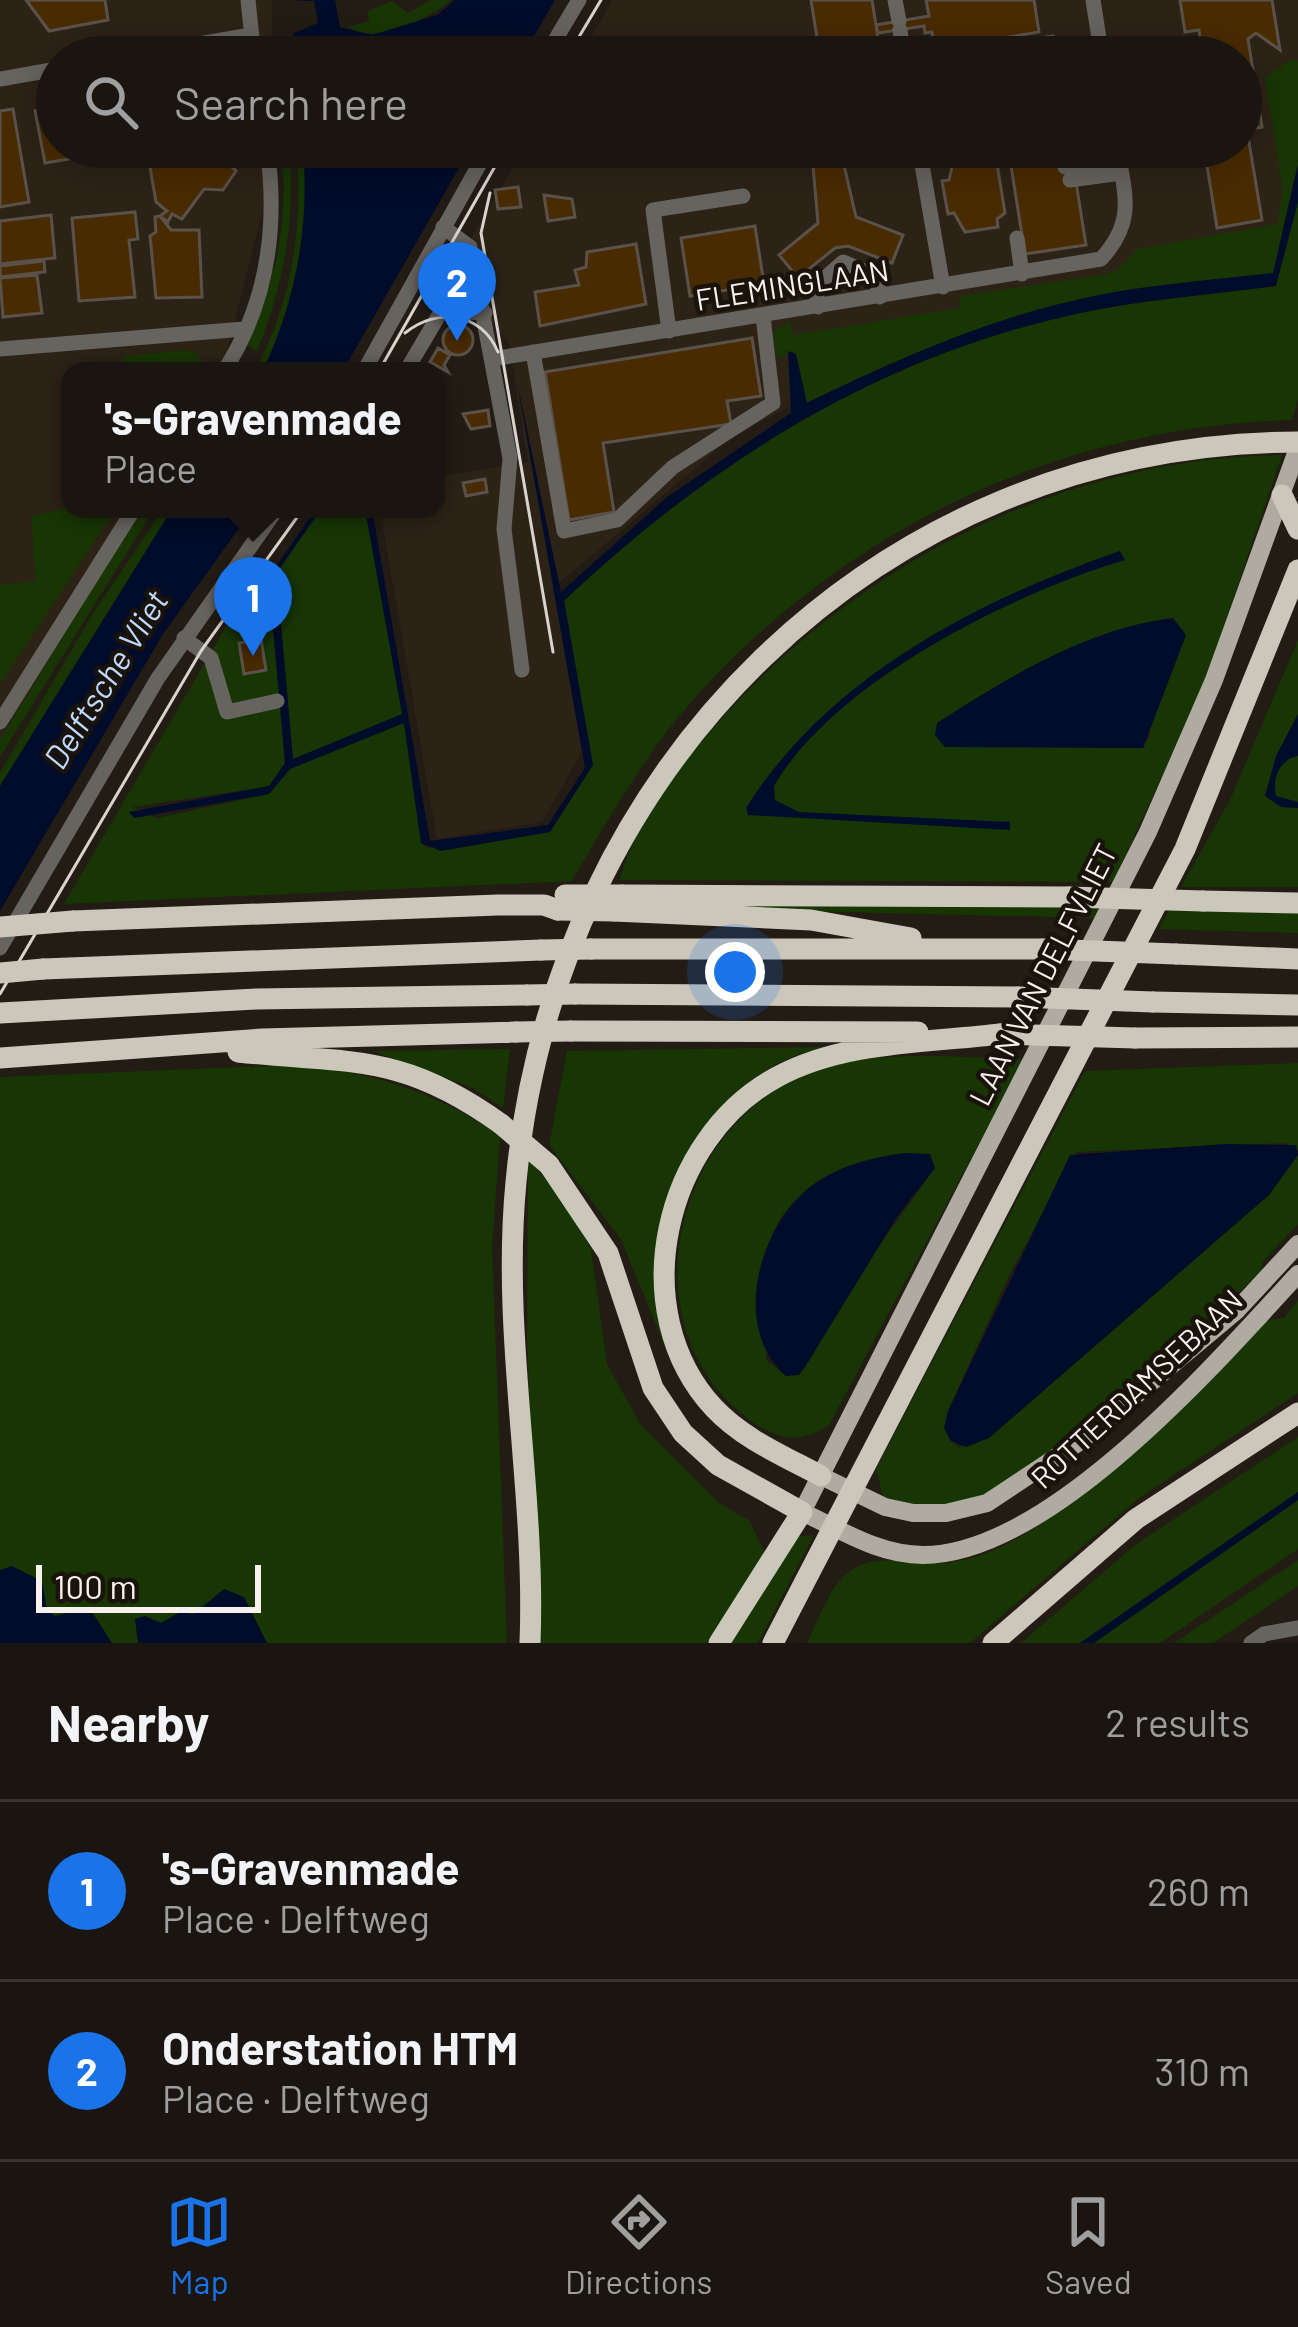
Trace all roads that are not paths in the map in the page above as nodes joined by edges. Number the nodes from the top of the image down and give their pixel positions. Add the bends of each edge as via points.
1 (248, 0) edge
2 (579, 0) edge
3 (895, 0) edge
4 (1093, 0) edge
5 (251, 35) joint
6 (245, 36) edge
7 (558, 36) edge
8 (901, 36) edge
9 (1099, 36) edge
10 (36, 73) edge
11 (0, 79) edge
12 (268, 168) edge
13 (477, 168) edge
14 (928, 168) edge
15 (1079, 168) edge
16 (1120, 168) edge
17 (1066, 171) dead end
18 (743, 196) dead end
19 (443, 227) junction
20 (1017, 238) dead end
21 (476, 273) junction
22 (1022, 274) junction
23 (943, 287) junction
24 (880, 297) junction
25 (818, 307) junction
26 (445, 310) junction
27 (484, 313) junction
28 (763, 316) junction
29 (244, 329) junction
30 (670, 331) junction
31 (0, 349) edge
32 (533, 352) junction
33 (492, 359) junction
34 (228, 362) edge
35 (369, 362) edge
36 (412, 362) edge
37 (1298, 445) edge
38 (1282, 495) junction
39 (128, 518) edge
40 (271, 518) edge
41 (1298, 529) edge
42 (1298, 570) edge
43 (184, 638) junction
44 (522, 670) dead end
45 (277, 701) dead end
46 (0, 722) edge
47 (1298, 902) edge
48 (618, 903) junction
49 (0, 927) edge
50 (0, 948) edge
51 (971, 948) junction
52 (1298, 959) edge
53 (0, 973) edge
54 (1298, 1005) edge
55 (9, 1012) edge
56 (1000, 1034) junction
57 (1298, 1037) edge
58 (196, 1047) junction
59 (0, 1058) edge
60 (1298, 1244) edge
61 (1298, 1274) edge
62 (1298, 1413) edge
63 (821, 1476) junction
64 (853, 1491) junction
65 (802, 1512) junction
66 (833, 1527) junction
67 (1298, 1628) edge
68 (530, 1643) edge
69 (719, 1643) edge
70 (773, 1643) edge
71 (993, 1643) edge
72 (1251, 1643) edge

1 - 5 street
2 - 7 street
3 - 8 street
4 - 9 street
5 - 6 street
10 - 11 street
12 - 29 street via 273,225 265,282
13 - 19 street
14 - 23 street
15 - 17 street
16 - 22 street, FLEMINGLAAN via 1121,237 1100,259
18 - 30 street via 653,209
19 - 21 street via 470,247
19 - 35 street
20 - 22 street
21 - 26 street
21 - 27 street
22 - 23 street, FLEMINGLAAN
23 - 24 street, FLEMINGLAAN
24 - 25 street, FLEMINGLAAN
24 - 25 street via 876,276 843,262 816,286
25 - 28 street, FLEMINGLAAN
26 - 27 street
26 - 36 street
27 - 33 street
28 - 30 street, FLEMINGLAAN
28 - 32 street via 773,403 673,467 617,520 564,531
29 - 31 street
29 - 34 street
30 - 32 street, FLEMINGLAAN
32 - 33 street, FLEMINGLAAN
33 - 44 street via 510,458 504,529
37 - 38 main road, LAAN VAN DELFVLIET
37 - 68 highway via 1258,442 1133,458 1064,477 971,514 877,565 732,687 638,810 558,972 524,1116 513,1319
38 - 41 highway
38 - 63 main road, LAAN VAN DELFVLIET via 1148,832
39 - 46 street
40 - 43 street
42 - 64 highway via 1185,849
43 - 45 street via 211,658 227,712
43 - 50 street
47 - 48 highway, bridge
48 - 49 highway, bridge
48 - 51 highway via 811,920
51 - 52 highway, bridge
51 - 53 highway, bridge via 541,950
54 - 55 highway, bridge via 575,994
56 - 57 highway, bridge
56 - 58 highway, bridge via 571,1030
56 - 63 highway via 848,1052 775,1078 718,1126 677,1197 664,1277 669,1317 693,1379 734,1426
58 - 59 highway
58 - 65 highway, bridge via 377,1063 444,1088 501,1124 549,1165 608,1253 653,1388 683,1433 718,1465
60 - 64 main road, ROTTERDAMSEBAAN via 1237,1310 1010,1491 965,1510 922,1514
61 - 66 main road, ROTTERDAMSEBAAN via 1192,1383 1041,1516 984,1544 923,1555 888,1551
62 - 71 highway via 1136,1519
63 - 64 main road, ROTTERDAMSEBAAN
63 - 65 main road, LAAN VAN DELFVLIET
64 - 66 highway
65 - 66 main road, ROTTERDAMSEBAAN
65 - 69 highway
66 - 70 highway
67 - 72 street

